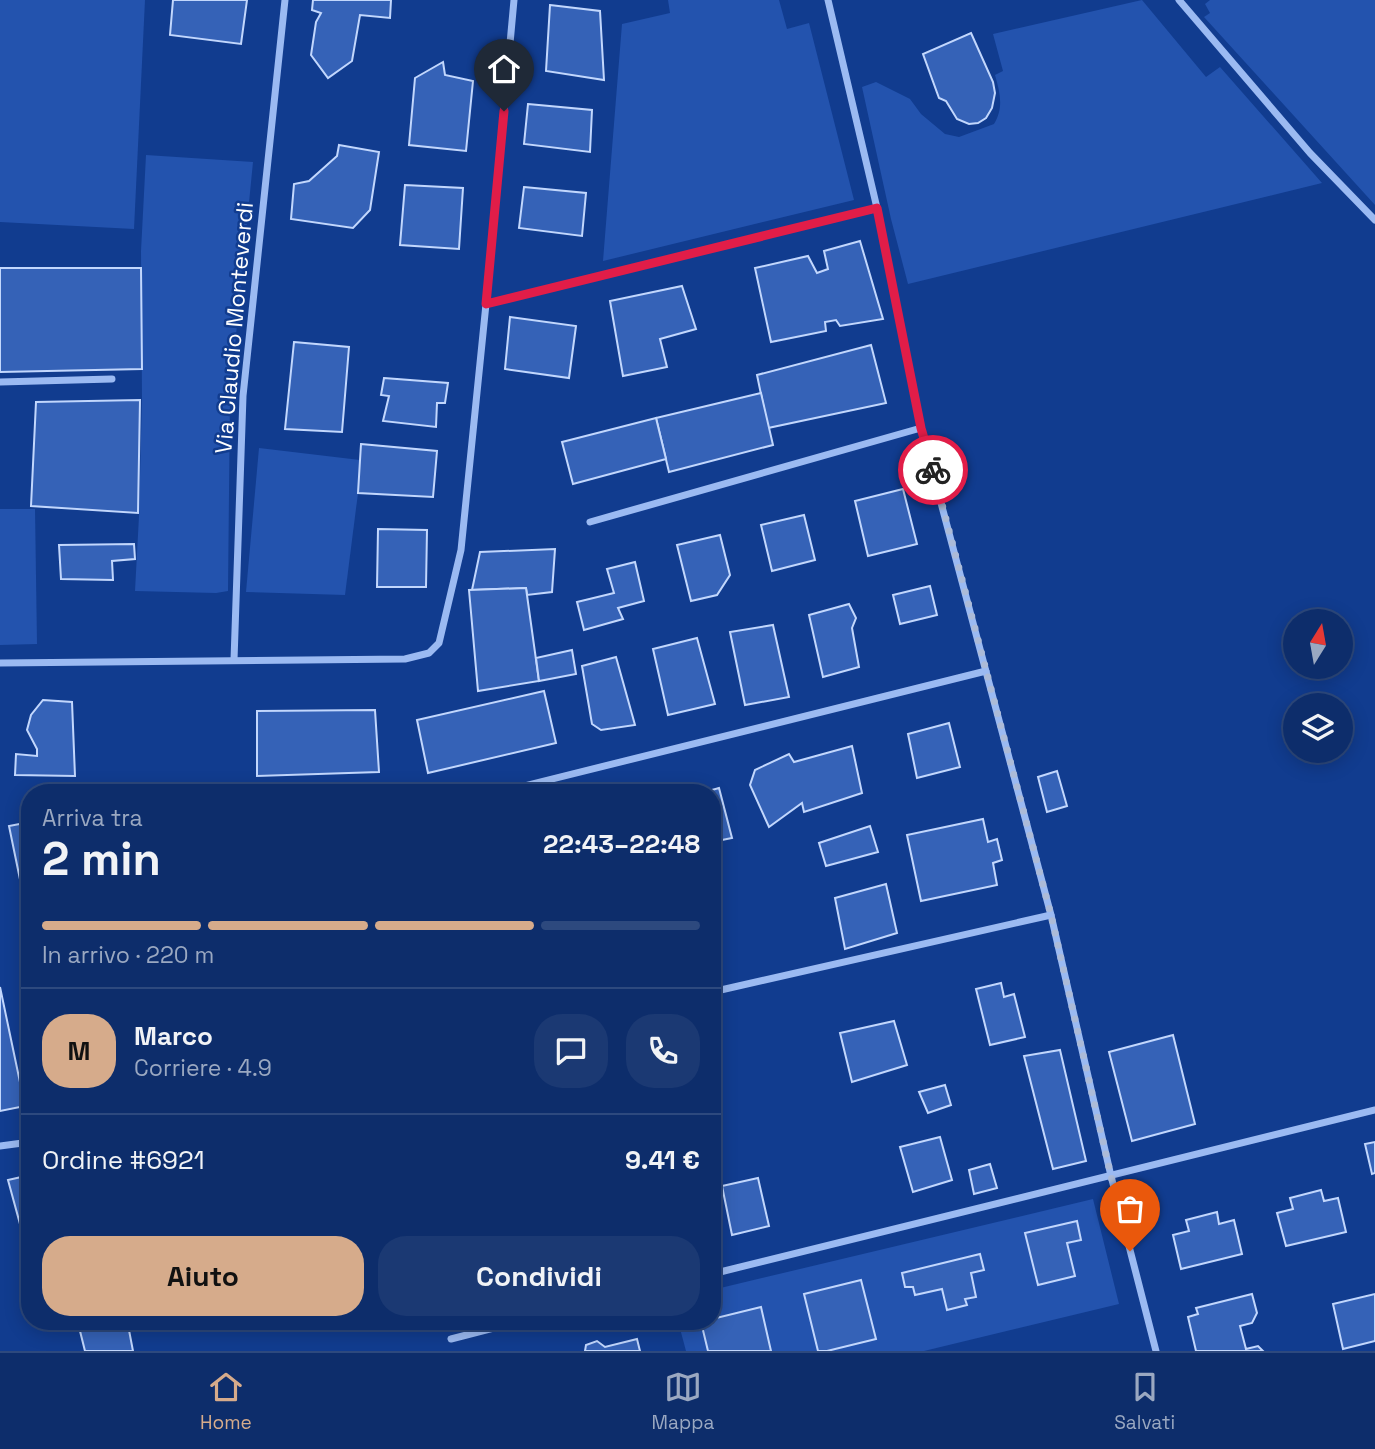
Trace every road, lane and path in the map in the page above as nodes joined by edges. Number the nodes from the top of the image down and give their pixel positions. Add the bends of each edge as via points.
1 (285, 0) edge
2 (514, 0) edge
3 (828, 0) edge
4 (1179, 0) edge
5 (877, 208) junction
6 (1375, 220) edge
7 (486, 304) junction
8 (112, 379) dead end
9 (0, 382) edge
10 (921, 428) junction
11 (590, 522) dead end
12 (234, 660) junction
13 (0, 663) edge
14 (986, 671) junction
15 (532, 784) edge
16 (1051, 915) junction
17 (721, 990) edge
18 (1375, 1110) edge
19 (21, 1143) edge
20 (0, 1146) edge
21 (1111, 1176) junction
22 (721, 1272) edge
23 (486, 1330) edge
24 (451, 1339) dead end
25 (1156, 1351) edge

1 - 12 street, Via Claudio Monteverdi via 243,396
2 - 7 street
3 - 5 street
4 - 6 street via 1310,153
5 - 7 street
5 - 10 street
7 - 12 street via 461,550 439,643 429,653 405,659
8 - 9 street
10 - 11 street
10 - 14 street
12 - 13 street
14 - 15 street
14 - 16 street
16 - 17 street
16 - 21 street
18 - 21 street
19 - 20 street
21 - 22 street
21 - 25 street
23 - 24 street

